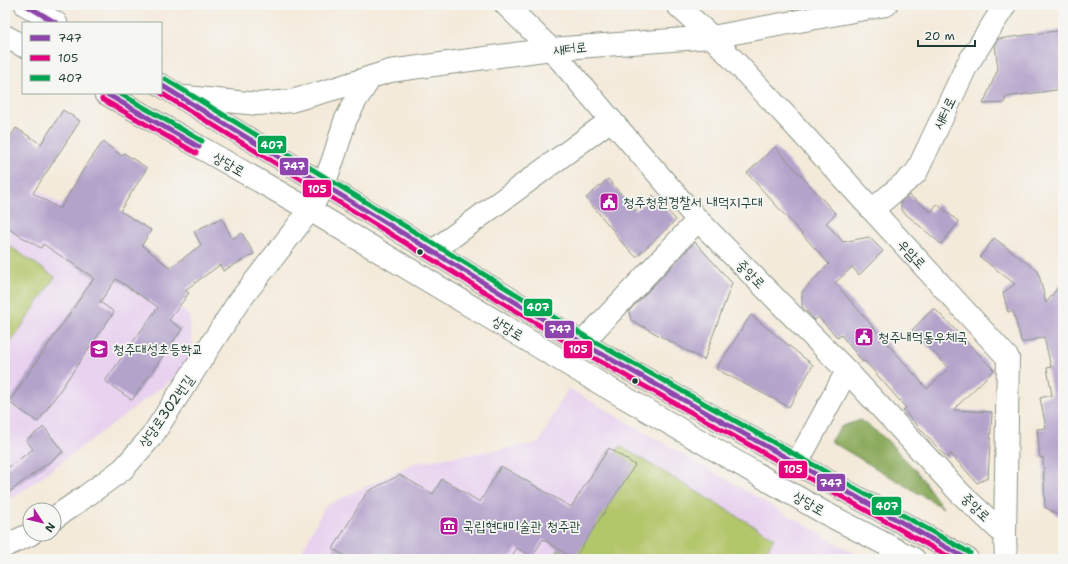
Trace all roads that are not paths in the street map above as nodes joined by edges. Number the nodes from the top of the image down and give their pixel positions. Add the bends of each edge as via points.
1 (26, 5) edge
2 (506, 5) edge
3 (677, 5) edge
4 (886, 5) edge
5 (1005, 5) edge
6 (54, 22) edge
7 (5, 36) edge
8 (712, 37) junction
9 (22, 45) edge
10 (551, 49) junction
11 (371, 77) junction
12 (162, 86) edge
13 (107, 94) edge
14 (182, 97) junction
15 (611, 120) junction
16 (324, 184) junction
17 (310, 210) junction
18 (872, 210) junction
19 (698, 220) junction
20 (433, 251) junction
21 (582, 343) junction
22 (847, 371) junction
23 (797, 463) junction
24 (62, 512) edge
25 (1004, 535) junction
26 (22, 538) edge
27 (5, 546) edge
28 (914, 559) edge
29 (967, 559) edge
30 (1006, 559) edge

1 - 6 street
2 - 10 street, 중앙로
3 - 8 street, 우암로
4 - 8 street, 새터로
5 - 18 street, 새터로 via 967,65 916,173
7 - 9 street
8 - 10 street, 새터로
8 - 18 street, 우암로
10 - 11 street, 새터로 via 390,71
10 - 15 street, 중앙로
11 - 14 street, 새터로 via 291,101 258,104
11 - 16 street via 346,121
12 - 14 street, 상당로
13 - 17 street, 상당로
14 - 16 street, 상당로
15 - 19 street, 중앙로
15 - 20 street
16 - 17 street, 상당로302번길
16 - 20 street, 상당로
17 - 24 street, 상당로302번길 via 237,304 152,436 123,468
17 - 28 street, 상당로 via 591,378 823,512
18 - 25 street, 우암로 via 1008,358
19 - 21 street
19 - 22 street, 중앙로
20 - 21 street, 상당로
21 - 23 street, 상당로
22 - 23 street
22 - 25 street, 중앙로 via 960,493
23 - 29 street, 상당로
25 - 30 street, 우암로
26 - 27 street

